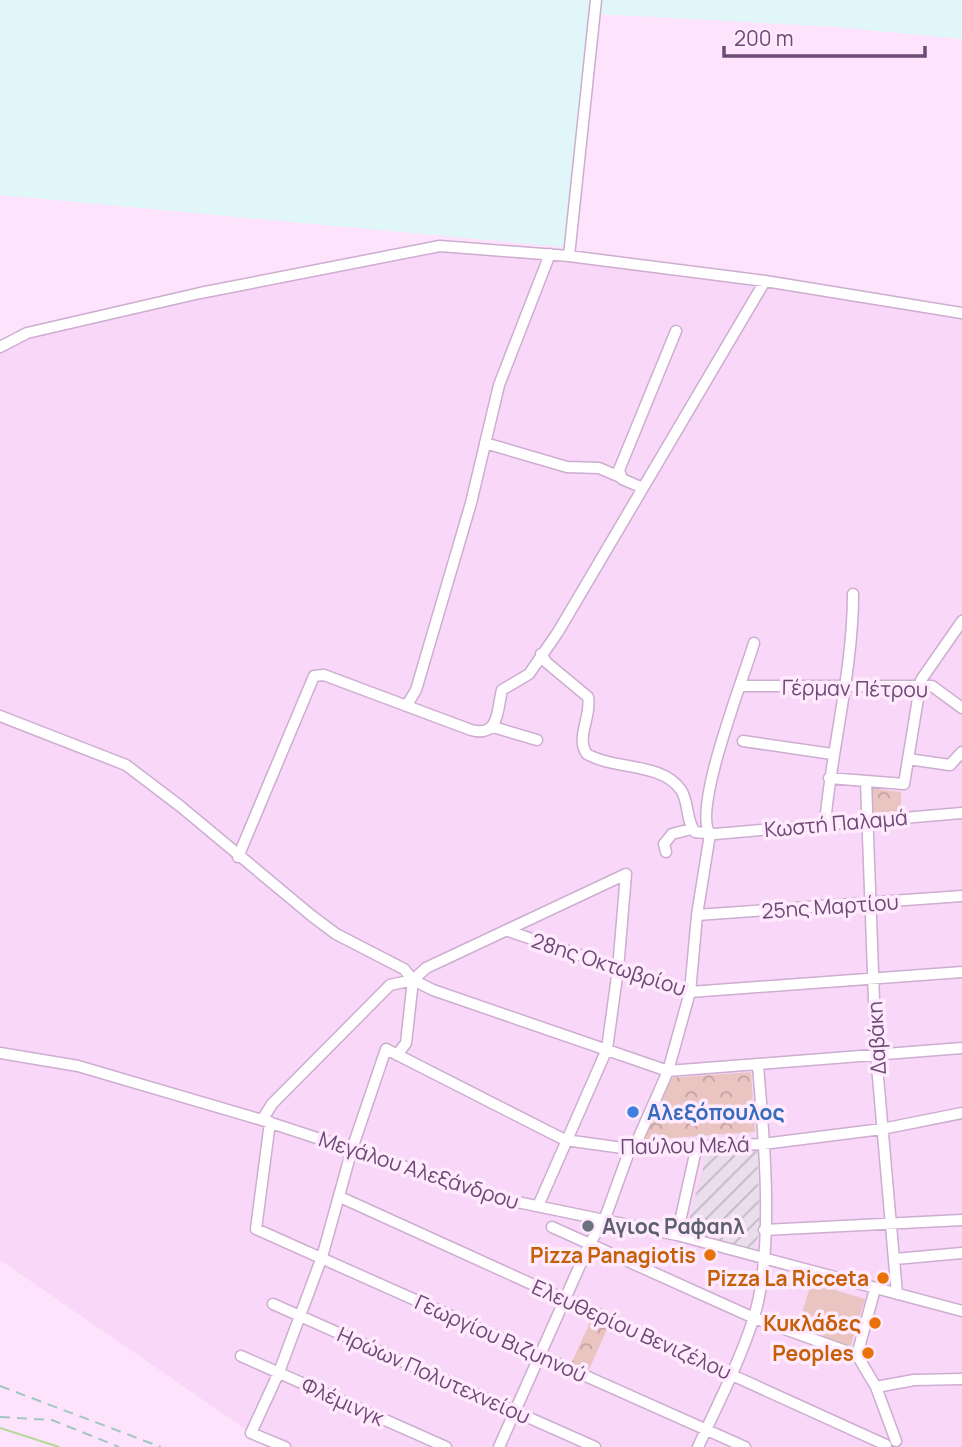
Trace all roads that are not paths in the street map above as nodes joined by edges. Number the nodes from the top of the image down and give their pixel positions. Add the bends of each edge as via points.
1 (596, 0) edge
2 (550, 254) junction
3 (569, 256) junction
4 (765, 281) junction
5 (962, 313) edge
6 (676, 331) dead end
7 (0, 347) edge
8 (485, 443) junction
9 (620, 477) junction
10 (643, 488) junction
11 (853, 593) dead end
12 (962, 621) edge
13 (754, 643) dead end
14 (541, 654) junction
15 (741, 686) junction
16 (843, 687) junction
17 (918, 687) junction
18 (407, 705) junction
19 (962, 708) edge
20 (0, 716) edge
21 (493, 727) junction
22 (537, 740) dead end
23 (743, 741) dead end
24 (962, 752) edge
25 (832, 754) junction
26 (908, 759) junction
27 (829, 778) junction
28 (866, 781) junction
29 (962, 813) edge
30 (867, 819) junction
31 (825, 823) junction
32 (691, 829) junction
33 (710, 834) junction
34 (666, 852) dead end
35 (238, 857) junction
36 (962, 896) edge
37 (870, 903) junction
38 (697, 915) junction
39 (508, 931) junction
40 (618, 969) junction
41 (962, 972) edge
42 (414, 979) junction
43 (873, 980) junction
44 (691, 992) junction
45 (962, 1048) edge
46 (607, 1049) junction
47 (0, 1053) edge
48 (876, 1054) junction
49 (397, 1055) junction
50 (758, 1066) junction
51 (668, 1071) junction
52 (962, 1112) edge
53 (266, 1121) junction
54 (881, 1129) junction
55 (565, 1140) junction
56 (763, 1144) junction
57 (697, 1145) junction
58 (352, 1149) junction
59 (630, 1149) junction
60 (340, 1197) junction
61 (538, 1206) junction
62 (605, 1218) junction
63 (962, 1220) edge
64 (891, 1225) junction
65 (552, 1227) dead end
66 (764, 1230) junction
67 (677, 1235) junction
68 (589, 1245) junction
69 (962, 1253) edge
70 (322, 1257) junction
71 (895, 1259) junction
72 (764, 1260) junction
73 (875, 1289) junction
74 (897, 1294) junction
75 (565, 1298) junction
76 (273, 1304) dead end
77 (962, 1311) edge
78 (301, 1316) junction
79 (754, 1318) junction
80 (857, 1355) junction
81 (241, 1356) dead end
82 (541, 1356) junction
83 (279, 1372) junction
84 (730, 1373) junction
85 (962, 1379) edge
86 (876, 1387) junction
87 (516, 1411) junction
88 (706, 1430) junction
89 (895, 1446) edge
90 (285, 1447) edge
91 (446, 1447) edge
92 (499, 1447) edge
93 (595, 1447) edge
94 (698, 1447) edge
95 (745, 1447) edge

1 - 3 street
2 - 3 street
2 - 7 street via 440,246 200,293 40,330
2 - 8 street via 499,385
3 - 4 street
4 - 5 street
4 - 10 street
6 - 9 street
8 - 9 street
8 - 18 street via 416,690
9 - 10 street
10 - 14 street
11 - 16 street via 853,630
12 - 17 street
13 - 15 street
14 - 21 street via 529,674 502,690
14 - 32 street via 588,697 582,739 587,754 676,784 685,798
15 - 16 street, Γέρμαν Πέτρου
15 - 33 street via 721,737 704,814
16 - 17 street, Γέρμαν Πέτρου
16 - 25 street
17 - 19 street, Γέρμαν Πέτρου via 937,688
17 - 26 street
18 - 21 street via 478,732
18 - 35 street via 324,675 314,676
20 - 35 street via 125,765
21 - 22 street
23 - 25 street
24 - 26 street via 950,765
25 - 27 street
26 - 28 street via 904,784
27 - 28 street
27 - 31 street
28 - 30 street, Δαβάκη
29 - 30 street, Κωστή Παλαμά
30 - 31 street, Κωστή Παλαμά
30 - 37 street, Δαβάκη
31 - 33 street, Κωστή Παλαμά
32 - 33 street
32 - 34 street via 672,834 664,844
33 - 38 street
35 - 42 street via 336,934 404,969
36 - 37 street, 25ης Μαρτίου
37 - 38 street, 25ης Μαρτίου
37 - 43 street, Δαβάκη
38 - 44 street
39 - 40 street, 28ης Οκτωβρίου
39 - 40 street via 626,874
39 - 42 street via 426,968
40 - 44 street, 28ης Οκτωβρίου
40 - 46 street
41 - 43 street, 28ης Οκτωβρίου
42 - 46 street via 433,990
42 - 49 street via 406,1043
42 - 53 street via 390,985 272,1104
43 - 44 street, 28ης Οκτωβρίου
43 - 48 street, Δαβάκη
44 - 51 street
45 - 48 street
46 - 51 street
46 - 55 street
47 - 53 street, Μεγάλου Αλεξάνδρου via 78,1066
48 - 50 street
48 - 54 street, Δαβάκη
49 - 55 street, Παύλου Μελά
49 - 58 street, Παύλου Μελά via 386,1049
50 - 51 street
50 - 56 street
51 - 59 street
52 - 54 street, Παύλου Μελά
53 - 58 street, Μεγάλου Αλεξάνδρου
53 - 70 street, Γεωργίου Βιζυηνού via 256,1229
54 - 56 street, Παύλου Μελά
54 - 64 street, Δαβάκη
55 - 59 street, Παύλου Μελά
55 - 61 street
56 - 57 street, Παύλου Μελά
56 - 66 street
57 - 59 street, Παύλου Μελά
57 - 67 street
58 - 60 street
58 - 61 street, Μεγάλου Αλεξάνδρου via 503,1199
59 - 62 street
60 - 70 street
60 - 75 street, Ελευθερίου Βενιζέλου
61 - 62 street, Μεγάλου Αλεξάνδρου
62 - 67 street, Μεγάλου Αλεξάνδρου
62 - 68 street
63 - 64 street
64 - 66 street
64 - 71 street, Δαβάκη
65 - 68 street
66 - 72 street
67 - 72 street, Μεγάλου Αλεξάνδρου
68 - 75 street
68 - 79 street
69 - 71 street
70 - 78 street
70 - 82 street, Γεωργίου Βιζυηνού
71 - 74 street, Δαβάκη
72 - 73 street, Μεγάλου Αλεξάνδρου
72 - 79 street
73 - 74 street, Μεγάλου Αλεξάνδρου
73 - 80 street
74 - 77 street, Μεγάλου Αλεξάνδρου
75 - 82 street
75 - 84 street, Ελευθερίου Βενιζέλου
76 - 78 street, Ηρώων Πολυτεχνείου
78 - 83 street
78 - 87 street, Ηρώων Πολυτεχνείου
79 - 80 street
79 - 84 street
80 - 86 street
81 - 83 street, Φλέμινγκ
82 - 87 street
82 - 88 street, Γεωργίου Βιζυηνού
83 - 90 street via 251,1433
83 - 91 street, Φλέμινγκ
84 - 88 street
84 - 89 street, Ελευθερίου Βενιζέλου
85 - 86 street
86 - 89 street
87 - 92 street
87 - 93 street, Ηρώων Πολυτεχνείου
88 - 94 street
88 - 95 street, Γεωργίου Βιζυηνού

